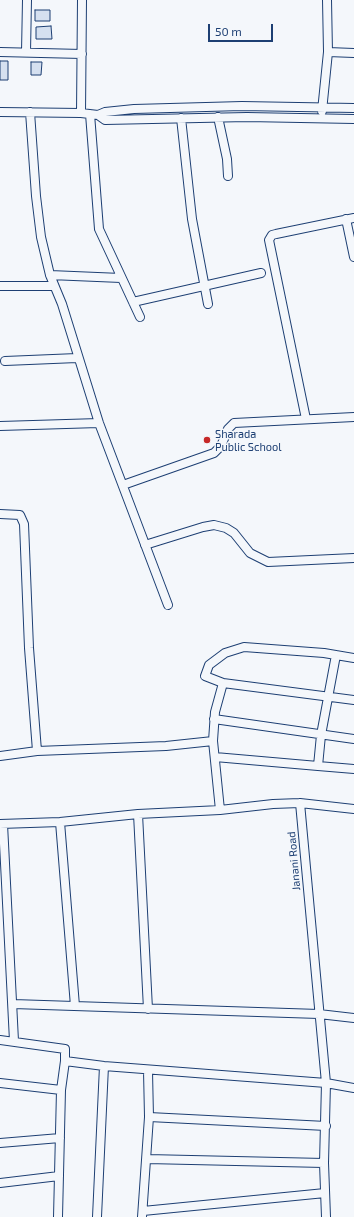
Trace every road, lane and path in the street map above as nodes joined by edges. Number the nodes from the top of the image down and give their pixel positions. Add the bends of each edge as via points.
1 (27, 0) edge
2 (82, 0) edge
3 (327, 0) edge
4 (0, 52) edge
5 (26, 52) junction
6 (328, 52) junction
7 (354, 53) edge
8 (82, 54) junction
9 (323, 106) junction
10 (354, 108) edge
11 (0, 112) edge
12 (30, 112) junction
13 (81, 113) junction
14 (94, 115) junction
15 (218, 117) junction
16 (322, 117) junction
17 (182, 118) junction
18 (354, 119) edge
19 (228, 176) dead end
20 (350, 219) edge
21 (354, 257) edge
22 (261, 273) dead end
23 (50, 275) junction
24 (121, 278) junction
25 (0, 286) edge
26 (53, 286) junction
27 (204, 286) junction
28 (133, 302) junction
29 (208, 304) dead end
30 (140, 317) dead end
31 (77, 358) junction
32 (6, 361) dead end
33 (354, 417) edge
34 (306, 419) junction
35 (99, 423) junction
36 (0, 426) edge
37 (123, 485) junction
38 (0, 514) edge
39 (145, 545) junction
40 (354, 558) edge
41 (168, 605) dead end
42 (336, 655) junction
43 (354, 658) edge
44 (223, 683) junction
45 (329, 696) junction
46 (354, 700) edge
47 (214, 719) junction
48 (321, 735) junction
49 (354, 739) edge
50 (213, 741) junction
51 (37, 751) junction
52 (0, 756) edge
53 (215, 757) junction
54 (318, 766) junction
55 (354, 769) edge
56 (300, 803) junction
57 (220, 810) junction
58 (354, 810) edge
59 (138, 814) junction
60 (60, 822) junction
61 (2, 824) edge
62 (13, 1004) junction
63 (75, 1006) junction
64 (148, 1009) junction
65 (319, 1014) junction
66 (354, 1018) edge
67 (0, 1040) edge
68 (14, 1041) junction
69 (65, 1060) junction
70 (104, 1066) junction
71 (148, 1071) junction
72 (0, 1083) edge
73 (326, 1083) junction
74 (354, 1088) edge
75 (61, 1090) junction
76 (149, 1117) junction
77 (326, 1126) junction
78 (60, 1138) junction
79 (0, 1143) edge
80 (147, 1159) junction
81 (324, 1164) junction
82 (59, 1176) junction
83 (0, 1183) edge
84 (325, 1193) junction
85 (143, 1214) edge
86 (58, 1217) edge
87 (98, 1217) edge
88 (326, 1217) edge

1 - 5 street
2 - 8 street
3 - 6 street
4 - 5 street
5 - 8 street
6 - 7 street
6 - 9 street
8 - 13 street
9 - 10 street
9 - 14 street via 134,109
9 - 16 street
11 - 12 street
12 - 13 street
12 - 23 street via 41,237
13 - 14 street
14 - 17 street via 105,120
14 - 24 street via 99,229
15 - 16 street
15 - 17 street
15 - 19 street
16 - 18 street
17 - 27 street via 192,219
20 - 21 street
20 - 34 street via 272,235 269,240
22 - 27 street
23 - 24 street
23 - 26 street
24 - 28 street
25 - 26 street
26 - 31 street via 62,304
27 - 28 street
27 - 29 street
28 - 30 street
31 - 32 street
31 - 35 street
33 - 34 street
34 - 37 street via 234,423 214,453
35 - 36 street
35 - 37 street
37 - 39 street
38 - 51 street via 20,515 24,524 29,648
39 - 40 street via 203,526 214,525 234,533 250,554 268,562
39 - 41 street
42 - 43 street
42 - 44 street via 254,647 236,649 225,653 209,665 205,676
42 - 45 street
44 - 45 street
44 - 47 street
45 - 46 street
45 - 48 street
47 - 48 street
47 - 50 street
48 - 49 street
48 - 54 street
50 - 51 street via 166,746
50 - 53 street
51 - 52 street
53 - 54 street
53 - 57 street
54 - 55 street
56 - 57 street
56 - 58 street
56 - 65 street, Janani Road
57 - 59 street
59 - 60 street
59 - 64 street
60 - 61 street
60 - 63 street
61 - 62 street
62 - 63 street
62 - 68 street
63 - 64 street
64 - 65 street
65 - 66 street
65 - 73 street, Janani Road
67 - 68 street
68 - 69 street via 65,1049
69 - 70 street
69 - 75 street
70 - 71 street
70 - 87 street
71 - 73 street
71 - 76 street
72 - 75 street
73 - 74 street
73 - 77 street, Janani Road
75 - 78 street
76 - 77 street
76 - 80 street
77 - 81 street, Janani Road
78 - 79 street
78 - 82 street
80 - 81 street
80 - 85 street
81 - 84 street, Janani Road
82 - 83 street
82 - 86 street
84 - 85 street
84 - 88 street, Janani Road

